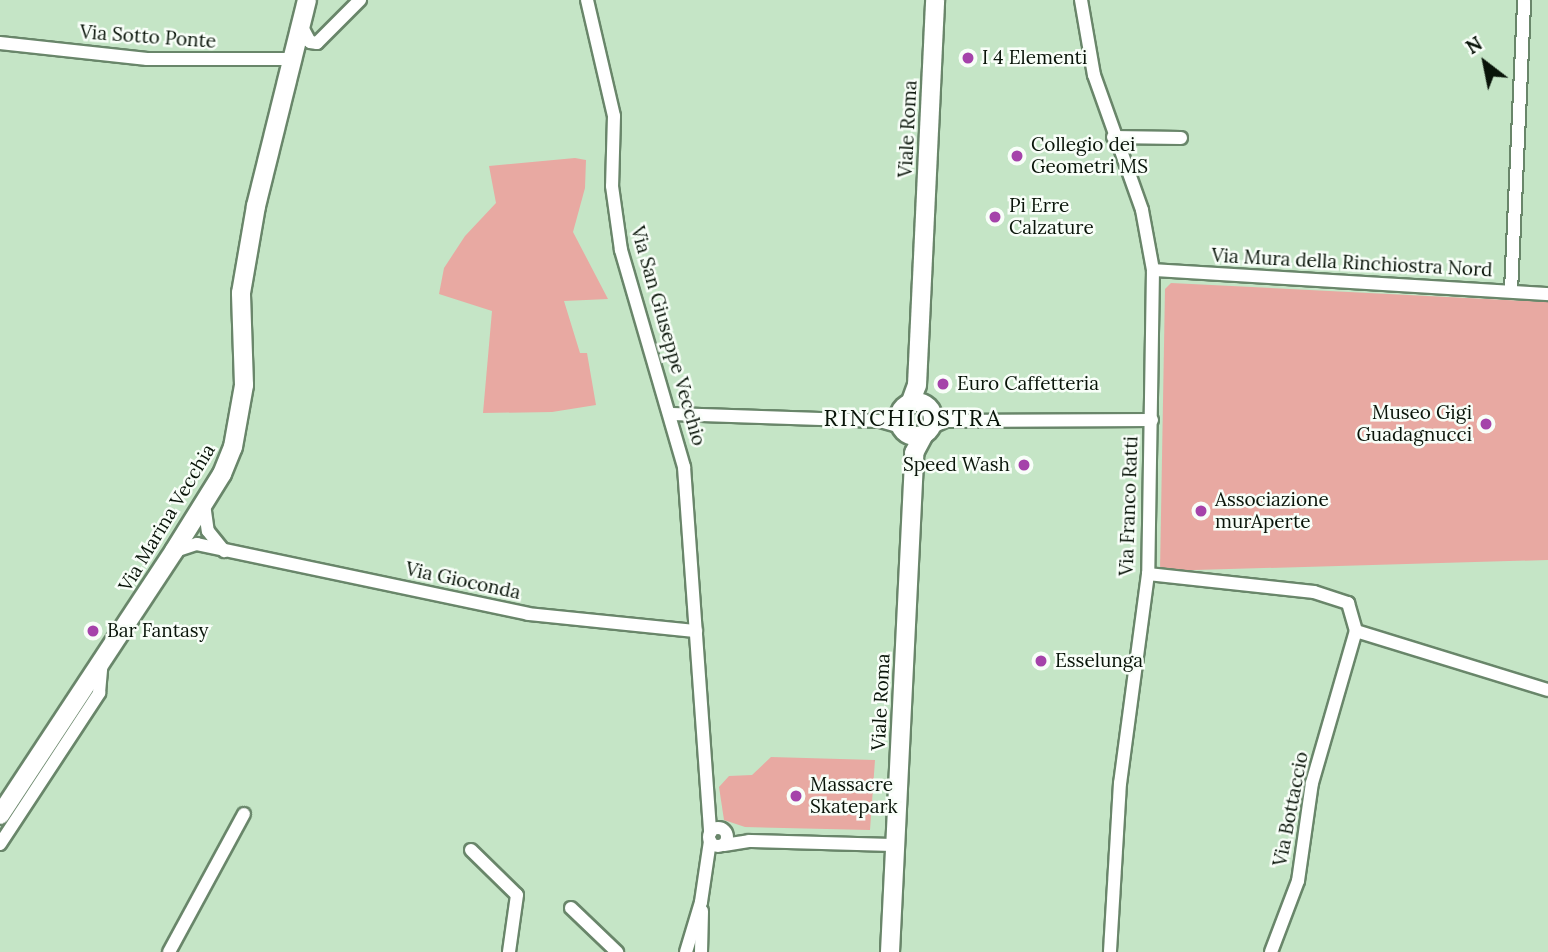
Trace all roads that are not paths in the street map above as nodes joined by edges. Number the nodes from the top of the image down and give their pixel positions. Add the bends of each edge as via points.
1 (307, 0) edge
2 (360, 0) edge
3 (587, 0) edge
4 (935, 0) edge
5 (1081, 0) edge
6 (1524, 0) edge
7 (302, 27) junction
8 (0, 43) edge
9 (295, 59) junction
10 (1113, 137) junction
11 (1181, 138) dead end
12 (1153, 270) junction
13 (1511, 291) junction
14 (1548, 293) edge
15 (672, 414) junction
16 (919, 419) junction
17 (1152, 420) junction
18 (204, 504) junction
19 (174, 551) junction
20 (224, 551) junction
21 (1148, 575) junction
22 (696, 631) junction
23 (1356, 631) junction
24 (102, 660) junction
25 (1548, 690) edge
26 (244, 814) dead end
27 (0, 815) edge
28 (719, 838) junction
29 (0, 844) edge
30 (895, 845) junction
31 (471, 850) dead end
32 (701, 902) junction
33 (571, 908) dead end
34 (169, 952) edge
35 (509, 952) edge
36 (617, 952) edge
37 (686, 952) edge
38 (701, 952) edge
39 (890, 952) edge
40 (1110, 952) edge
41 (1270, 952) edge

1 - 7 main road, Via Marina Vecchia
2 - 7 street via 317,43 310,43
3 - 15 street, Via San Giuseppe Vecchio via 614,116 612,186 621,250
4 - 16 main road, Viale Roma
5 - 10 street, Via Franco Ratti via 1094,75
6 - 13 street
7 - 9 main road, Via Marina Vecchia
8 - 9 street, Via Sotto Ponte via 147,59
9 - 18 main road, Via Marina Vecchia via 256,206 241,293 244,384 238,434
10 - 11 street
10 - 12 street, Via Franco Ratti via 1142,210
12 - 13 street, Via Mura della Rinchiostra Nord
12 - 17 street, Via Franco Ratti
13 - 14 street, Via Mura della Rinchiostra Nord
15 - 16 street
15 - 22 street, Via San Giuseppe Vecchio via 684,467
16 - 17 street
16 - 30 main road, Viale Roma
17 - 21 street, Via Franco Ratti
18 - 19 main road, Via Marina Vecchia
18 - 20 street via 203,519
19 - 20 street, Via Gioconda via 197,544
19 - 24 main road, Via Marina Vecchia
20 - 22 street, Via Gioconda via 528,614
21 - 23 street via 1314,592 1348,603
21 - 40 street, Via Franco Ratti via 1139,617
22 - 28 street, Via San Giuseppe Vecchio via 711,811
23 - 25 street
23 - 41 street, Via Bottaccio via 1312,783 1298,881
24 - 27 main road, Via Marina Vecchia
24 - 29 street via 99,693
26 - 34 street
28 - 30 street
28 - 32 street
30 - 39 main road, Viale Roma
31 - 35 street via 517,895
32 - 37 street
32 - 38 street
33 - 36 street

